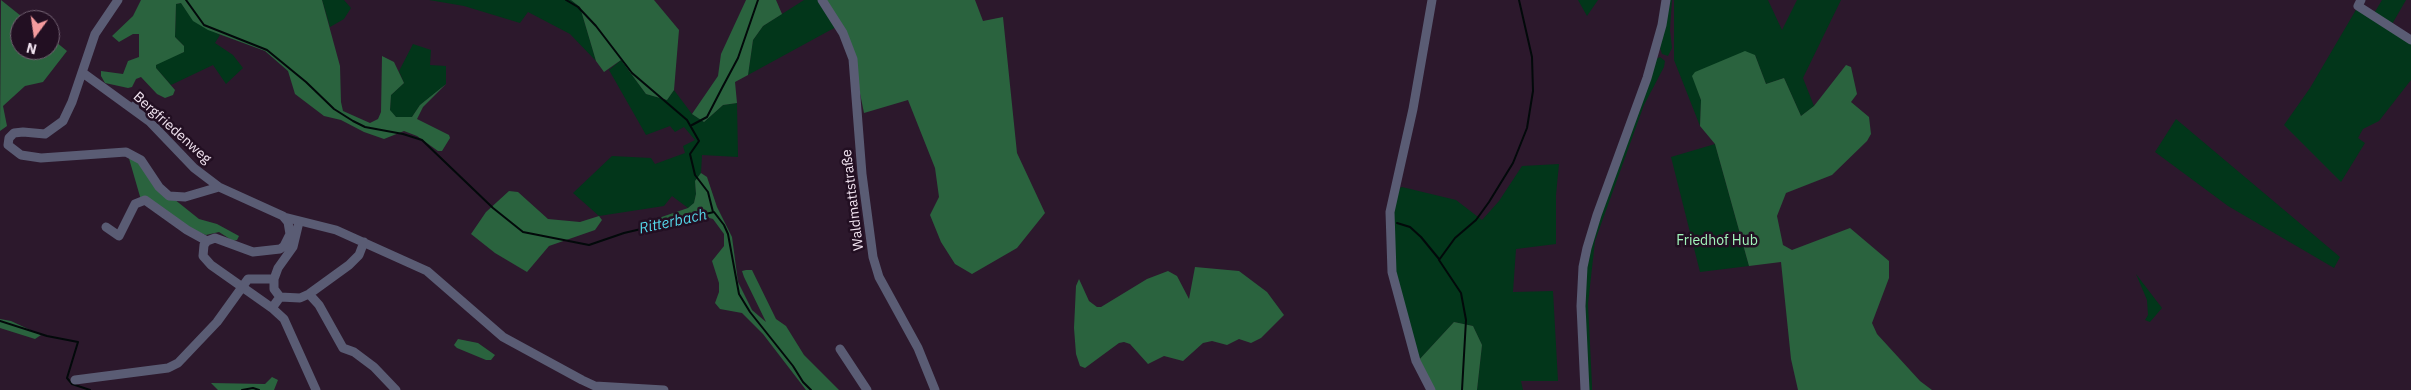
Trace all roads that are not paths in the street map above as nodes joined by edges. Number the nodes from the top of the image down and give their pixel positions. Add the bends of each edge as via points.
1 (118, 0) edge
2 (822, 0) edge
3 (1432, 0) edge
4 (1666, 0) edge
5 (2361, 0) edge
6 (2411, 40) edge
7 (83, 73) junction
8 (141, 100) dead end
9 (132, 108) junction
10 (218, 187) junction
11 (283, 216) junction
12 (299, 222) junction
13 (106, 227) dead end
14 (207, 241) junction
15 (364, 242) junction
16 (274, 279) junction
17 (242, 287) junction
18 (309, 294) junction
19 (280, 297) junction
20 (272, 308) junction
21 (840, 349) dead end
22 (75, 380) dead end
23 (316, 390) edge
24 (396, 390) edge
25 (664, 390) edge
26 (867, 390) edge
27 (935, 390) edge
28 (1430, 390) edge
29 (1585, 390) edge

1 - 7 street via 95,34
2 - 27 street, Waldmattstraße via 843,33 853,59 862,174 873,257 879,277 918,348
3 - 28 street via 1413,109 1390,212 1392,272 1416,361
4 - 29 street via 1650,70 1587,248 1581,306
5 - 6 street via 2358,6
7 - 9 street, Bergfriedenweg
7 - 10 street via 70,108 59,125 45,134 14,133 8,141 10,149 21,155 41,158 126,152 145,164 164,192 177,198
8 - 9 street
9 - 10 street, Bergfriedenweg
10 - 11 street, Bergfriedenweg
11 - 12 street, Bergfriedenweg
11 - 14 street via 290,227 290,234 284,246 273,251 253,252 219,238
12 - 15 street, Bergfriedenweg via 336,230
12 - 16 street via 293,248
13 - 14 street via 119,236 135,204 145,200
14 - 17 street via 202,251 205,261
15 - 18 street via 354,260
15 - 25 street, Bergfriedenweg via 427,271 503,336 582,380 595,386
16 - 17 street via 252,278
16 - 19 street via 274,288
17 - 20 street
17 - 22 street via 217,322 178,363 168,368
18 - 19 street via 300,298
18 - 24 street via 319,305 343,348 354,352
19 - 20 street
20 - 23 street via 288,326
21 - 26 street

